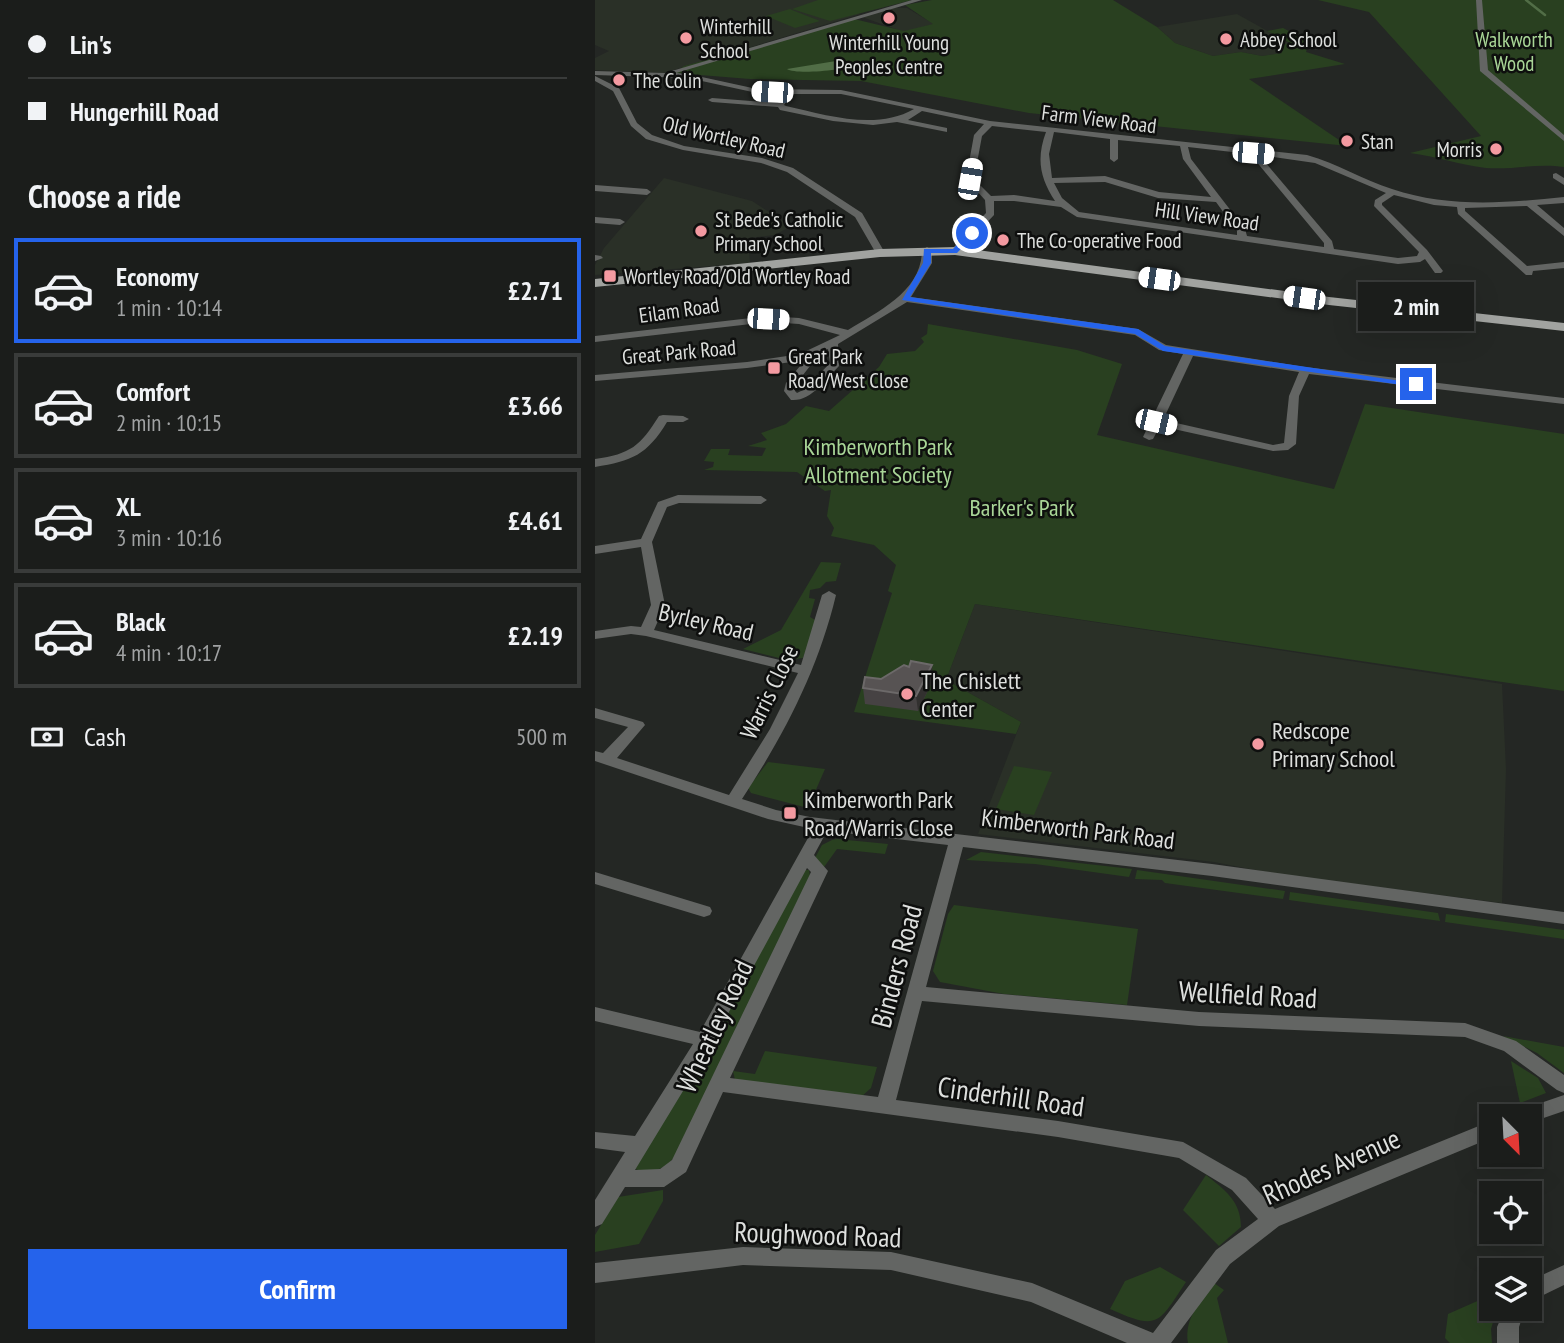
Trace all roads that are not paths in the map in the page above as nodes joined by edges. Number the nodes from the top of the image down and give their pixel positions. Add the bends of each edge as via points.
1 (919, 0) edge
2 (1479, 0) edge
3 (665, 75) junction
4 (595, 76) edge
5 (789, 92) junction
6 (712, 100) dead end
7 (780, 106) junction
8 (922, 108) junction
9 (898, 120) junction
10 (990, 123) junction
11 (940, 130) dead end
12 (1050, 131) junction
13 (1114, 139) junction
14 (1564, 139) edge
15 (1184, 147) junction
16 (1253, 153) junction
17 (1114, 159) dead end
18 (1047, 181) junction
19 (595, 188) edge
20 (647, 191) dead end
21 (1392, 192) junction
22 (989, 199) junction
23 (1218, 200) junction
24 (1564, 200) edge
25 (1529, 203) junction
26 (1061, 204) junction
27 (1461, 205) junction
28 (595, 220) edge
29 (620, 222) dead end
30 (1564, 233) edge
31 (1242, 239) junction
32 (927, 250) junction
33 (955, 251) junction
34 (1329, 251) junction
35 (1424, 252) junction
36 (880, 253) junction
37 (1564, 265) edge
38 (1438, 271) dead end
39 (595, 283) edge
40 (905, 299) junction
41 (1564, 327) edge
42 (850, 334) junction
43 (595, 338) edge
44 (832, 344) junction
45 (1189, 352) junction
46 (803, 357) junction
47 (1305, 370) junction
48 (595, 378) edge
49 (1564, 401) edge
50 (683, 419) dead end
51 (1156, 422) junction
52 (1149, 437) dead end
53 (595, 463) edge
54 (761, 500) dead end
55 (646, 542) junction
56 (595, 550) edge
57 (828, 595) dead end
58 (646, 632) junction
59 (595, 635) edge
60 (805, 670) junction
61 (595, 713) edge
62 (601, 758) edge
63 (732, 802) junction
64 (823, 824) junction
65 (957, 840) junction
66 (806, 856) junction
67 (595, 878) edge
68 (704, 911) dead end
69 (1564, 918) edge
70 (915, 993) junction
71 (595, 1014) edge
72 (705, 1040) junction
73 (718, 1084) junction
74 (1564, 1085) edge
75 (1564, 1104) edge
76 (885, 1107) junction
77 (1542, 1111) edge
78 (1479, 1134) edge
79 (595, 1140) edge
80 (638, 1145) junction
81 (618, 1179) junction
82 (595, 1218) edge
83 (1272, 1220) junction
84 (595, 1273) edge
85 (1564, 1275) edge
86 (1542, 1286) edge
87 (1510, 1321) edge
88 (1152, 1343) edge
89 (1158, 1343) edge
90 (1508, 1343) edge

1 - 3 street
2 - 14 street via 1484,71
3 - 4 street, Farm View Road
3 - 5 street, Farm View Road via 736,89
4 - 36 street, Old Wortley Road via 618,93 634,124 649,137 790,170 859,215
5 - 7 street
5 - 8 street, Farm View Road via 841,92
6 - 7 street
7 - 9 street via 856,122
8 - 9 street
8 - 10 street, Farm View Road
9 - 11 street
10 - 12 street, Farm View Road
10 - 22 street via 978,135 970,179
12 - 13 street, Farm View Road
12 - 18 street
13 - 15 street, Farm View Road
13 - 17 street
15 - 16 street, Farm View Road
15 - 23 street via 1187,159
16 - 21 street, Farm View Road via 1318,160
16 - 34 street via 1329,243
18 - 23 street via 1105,179 1158,195
18 - 26 street
19 - 20 street
21 - 27 street, Farm View Road
21 - 35 street via 1378,206
22 - 26 street, Hill View Road
22 - 33 street via 988,219
23 - 31 street via 1243,231
24 - 25 street, Farm View Road
25 - 27 street, Farm View Road
25 - 30 street
26 - 31 street, Hill View Road via 1094,218
27 - 37 street via 1461,212 1527,271
28 - 29 street
31 - 34 street, Hill View Road
32 - 33 main road
32 - 36 main road
32 - 40 street, Great Park Road via 927,263
33 - 41 main road via 1410,312
34 - 35 street, Hill View Road via 1398,261 1420,259
35 - 38 street
36 - 39 main road
40 - 42 street, Great Park Road
40 - 45 street via 1113,327 1138,332 1163,348
42 - 43 street, Eilam Road via 799,321 768,319
42 - 44 street, Great Park Road
44 - 46 street, Great Park Road
44 - 46 street via 835,364 809,391 795,398 789,391 805,366
45 - 47 street
45 - 51 street
46 - 48 street, Great Park Road
47 - 49 street
47 - 51 street via 1294,396 1290,444 1284,448
50 - 53 street via 663,418 648,444 632,457
51 - 52 street
54 - 55 street via 678,499 661,505
55 - 56 street
55 - 58 street via 658,605
57 - 60 street, Warris Close via 822,632
58 - 59 street, Byrley Road
58 - 60 street, Byrley Road
60 - 63 street, Warris Close via 761,761
61 - 62 street via 638,725
62 - 63 street, Kimberworth Park Road
63 - 64 street, Kimberworth Park Road via 774,816
64 - 65 street, Kimberworth Park Road
64 - 66 street, Wheatley Road
65 - 69 street, Kimberworth Park Road
65 - 70 street, Binders Road
66 - 72 street, Wheatley Road
66 - 73 street, Wheatley Road via 820,871
67 - 68 street
70 - 74 street, Wellfield Road via 1199,1019 1465,1030 1510,1046
70 - 76 street, Binders Road
71 - 72 street
72 - 80 street, Wheatley Road
73 - 76 street, Cinderhill Road
73 - 81 street, Wheatley Road via 679,1166 664,1178
75 - 77 street
76 - 83 street, Cinderhill Road via 1183,1150 1239,1184
78 - 83 street, Rhodes Avenue
79 - 80 street
80 - 81 street, Wheatley Road
81 - 82 street, Wheatley Road
83 - 89 street, Rhodes Avenue via 1223,1257
84 - 88 street, Roughwood Road via 743,1256 891,1261 1032,1293
85 - 86 street
87 - 90 street

